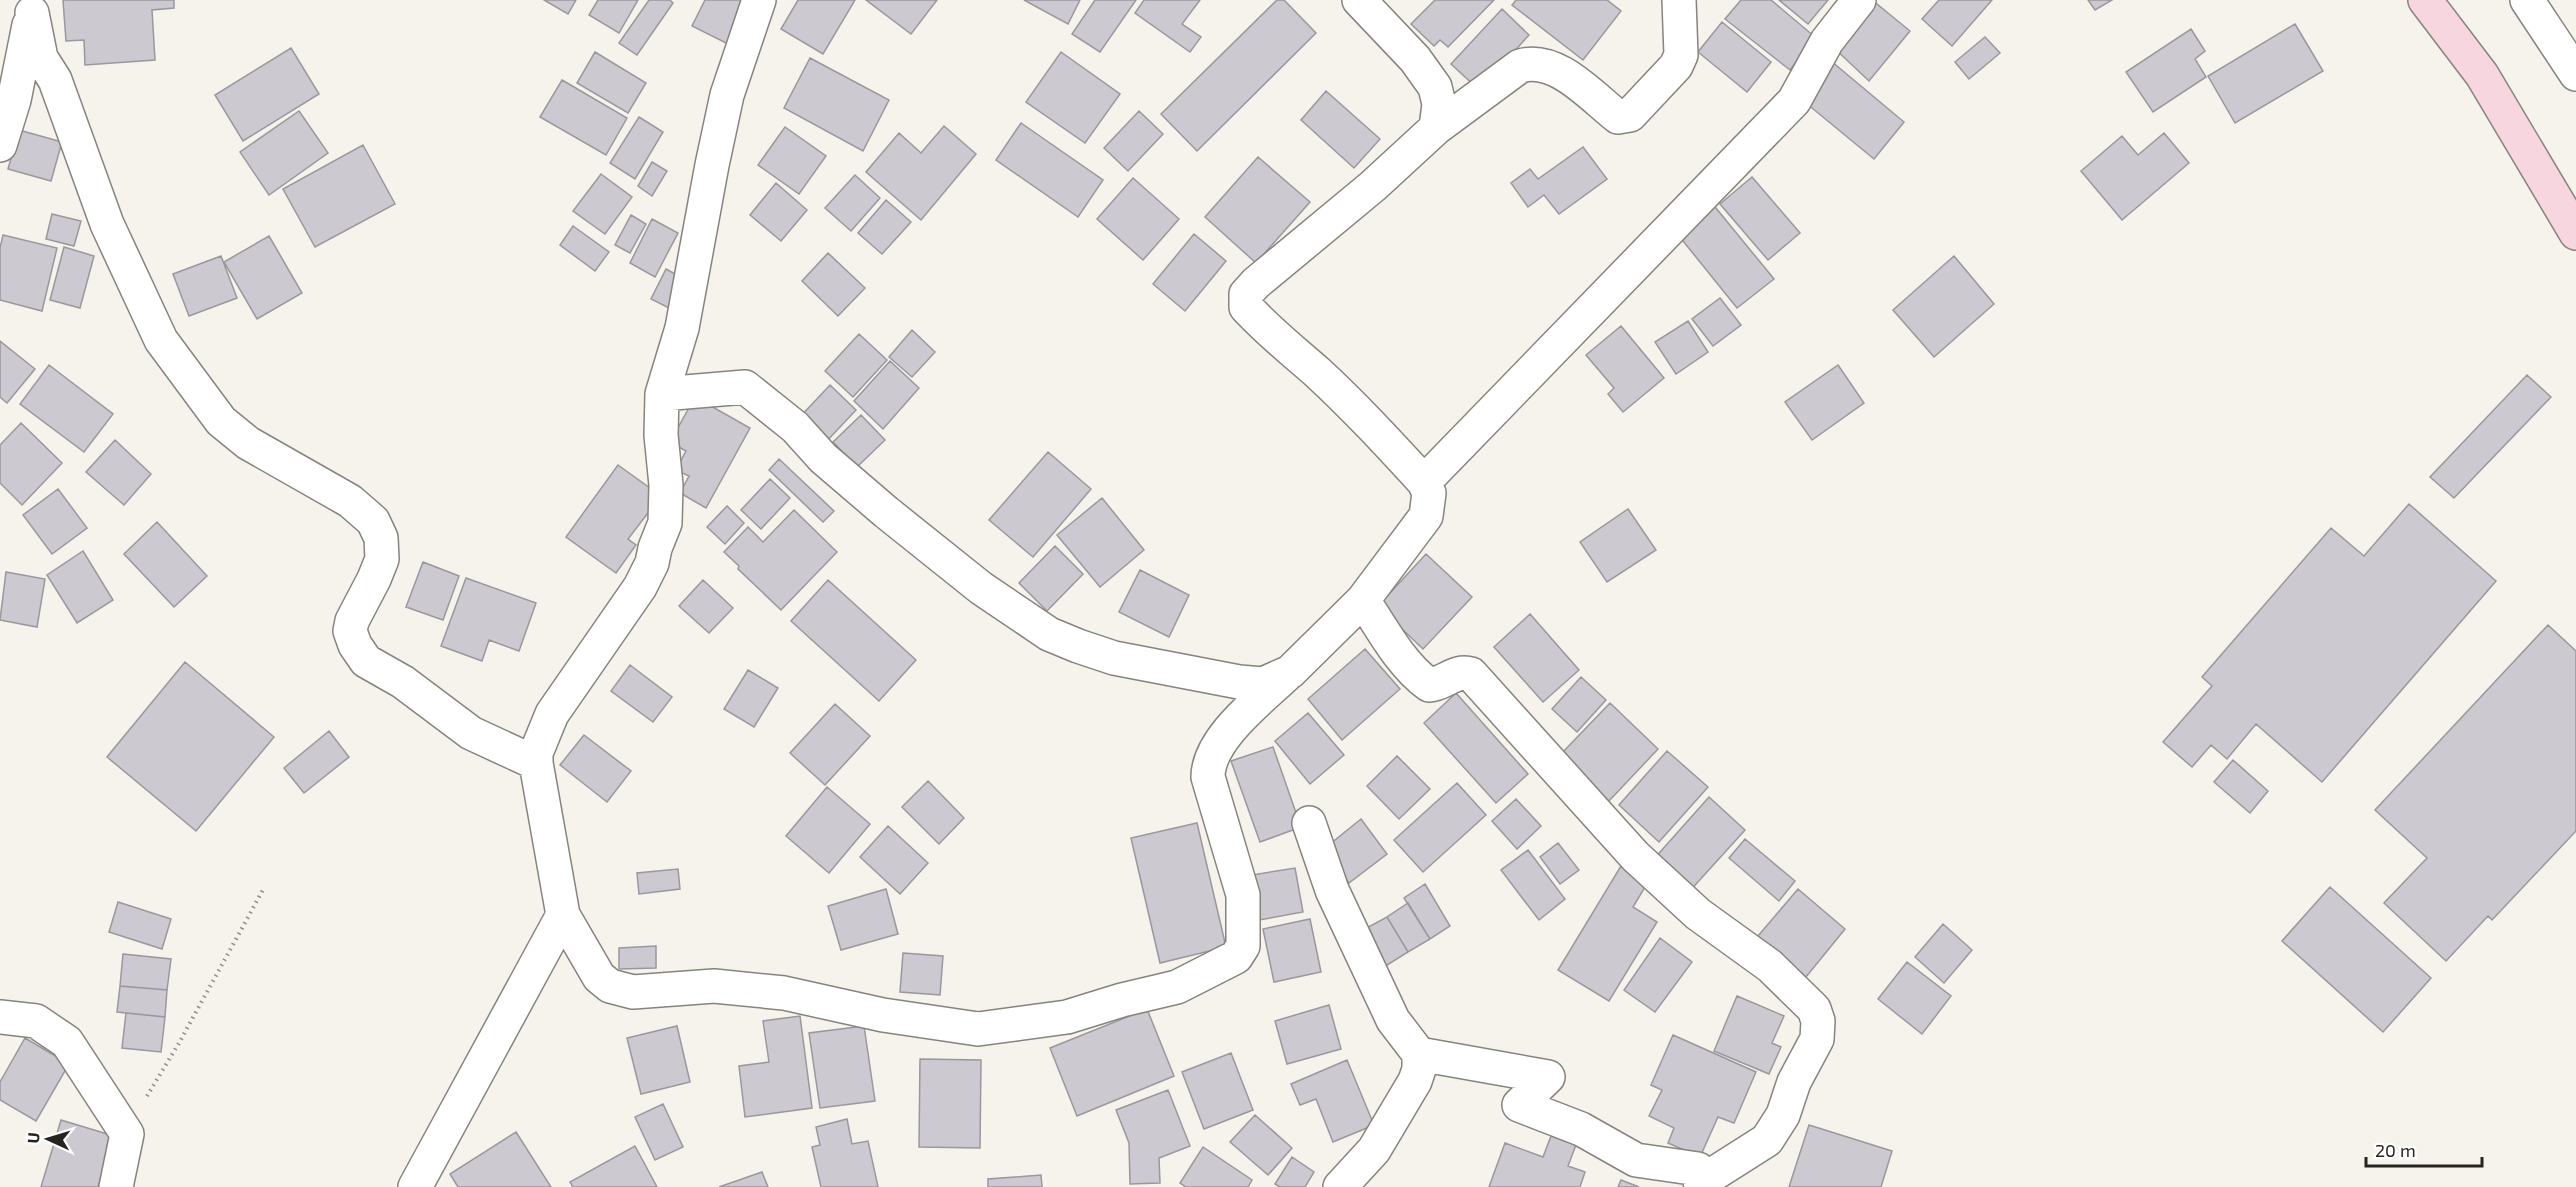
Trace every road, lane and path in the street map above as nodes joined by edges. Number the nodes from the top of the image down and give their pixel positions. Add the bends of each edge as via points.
1 (759, 0) edge
2 (1359, 0) edge
3 (1679, 0) edge
4 (1859, 0) edge
5 (2426, 0) edge
6 (2527, 0) edge
7 (34, 7) edge
8 (2576, 74) edge
9 (1436, 128) junction
10 (0, 145) edge
11 (2576, 233) edge
12 (662, 394) junction
13 (1424, 482) junction
14 (1363, 600) junction
15 (1290, 672) junction
16 (536, 763) junction
17 (1309, 824) dead end
18 (264, 888) dead end
19 (563, 915) junction
20 (0, 1017) edge
21 (1419, 1054) junction
22 (126, 1134) junction
23 (1701, 1185) edge
24 (116, 1187) edge
25 (415, 1187) edge
26 (1340, 1187) edge

1 - 12 street via 727,95 682,328
2 - 9 street via 1415,59 1435,87 1439,104
3 - 9 street via 1681,55 1676,66 1630,115 1618,117 1557,69 1532,63 1520,66
4 - 13 street via 1827,41 1794,101
5 - 11 street via 2482,75
6 - 8 street
7 - 10 street
7 - 16 street via 41,58 55,80 107,224 161,340 221,421 248,443 350,501 373,521 381,538 382,559 352,621 350,631 355,645 366,661 403,682 471,733
9 - 13 street via 1246,294 1246,307 1263,326 1318,373
12 - 15 street via 745,387 795,427 823,458 877,504 981,588 1049,634 1114,658 1239,682 1263,684
12 - 16 street via 665,524 652,563 621,618 552,714 536,753
13 - 14 street via 1429,493 1426,516
14 - 15 street
14 - 23 street via 1420,679 1429,685 1441,684 1454,675 1471,674 1635,856 1698,914 1770,966 1814,1010 1817,1039 1794,1083 1783,1115 1767,1140
15 - 19 street via 1219,743 1208,767 1243,895 1243,946 1236,957 1176,987 1067,1017 978,1029 883,1015 784,993 714,986 633,992 610,986 599,977
16 - 19 street
17 - 21 street via 1332,890 1393,1020
18 - 22 path
19 - 25 street
20 - 22 street via 36,1021 68,1042
21 - 23 street via 1548,1077 1519,1105 1581,1129 1635,1160 1698,1169
21 - 26 street via 1415,1081 1374,1150
22 - 24 street

